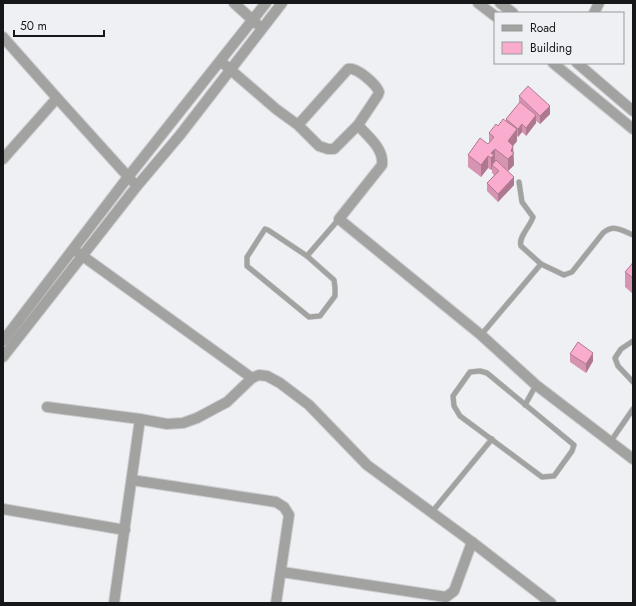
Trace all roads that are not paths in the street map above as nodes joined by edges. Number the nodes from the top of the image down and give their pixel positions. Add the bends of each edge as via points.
1 (234, 3) edge
2 (266, 3) edge
3 (282, 3) edge
4 (478, 3) edge
5 (500, 3) edge
6 (599, 3) edge
7 (512, 12) edge
8 (594, 12) edge
9 (494, 15) edge
10 (252, 20) junction
11 (262, 28) junction
12 (3, 37) edge
13 (220, 62) junction
14 (558, 64) edge
15 (578, 64) edge
16 (230, 70) junction
17 (57, 98) junction
18 (633, 111) edge
19 (298, 125) junction
20 (358, 125) junction
21 (633, 129) edge
22 (3, 158) edge
23 (128, 177) junction
24 (518, 182) dead end
25 (137, 186) junction
26 (339, 220) junction
27 (633, 235) edge
28 (73, 249) junction
29 (82, 256) junction
30 (307, 256) junction
31 (541, 264) junction
32 (481, 335) junction
33 (3, 341) edge
34 (633, 341) edge
35 (3, 357) edge
36 (252, 378) junction
37 (633, 382) edge
38 (536, 385) junction
39 (526, 405) junction
40 (47, 407) dead end
41 (633, 409) edge
42 (140, 419) junction
43 (492, 439) junction
44 (611, 441) junction
45 (633, 458) edge
46 (132, 480) junction
47 (3, 509) edge
48 (432, 512) junction
49 (125, 530) junction
50 (472, 542) junction
51 (282, 572) junction
52 (116, 603) edge
53 (276, 603) edge
54 (551, 603) edge

1 - 10 street
2 - 10 street
3 - 11 street
4 - 9 street
5 - 7 street
6 - 8 street
10 - 11 street
10 - 13 street
11 - 16 street
12 - 17 street
13 - 16 street
13 - 23 street
14 - 21 street
15 - 18 street
16 - 19 street
16 - 25 street
17 - 22 street
17 - 23 street
19 - 20 street via 319,146 328,149 334,149
19 - 20 street via 351,68 377,87 379,92
20 - 26 street via 380,149 382,165
23 - 25 street
23 - 28 street
24 - 31 lane via 522,202 533,218 520,240 520,245
25 - 29 street
26 - 30 lane
26 - 32 street
27 - 31 lane via 609,228 569,274 564,275
28 - 29 street
28 - 33 street
29 - 35 street
29 - 36 street
30 - 30 lane via 334,280 334,296 320,316 315,318 309,317 247,266 246,262 265,229
31 - 32 lane
32 - 38 street
34 - 37 lane via 621,349 615,358 618,366
36 - 42 street via 227,402 197,418 183,423 167,424
36 - 48 street via 259,375 267,376 309,404 367,465
38 - 39 lane
38 - 44 street
39 - 43 lane via 487,373 470,372 453,396 454,406 460,416
39 - 43 lane via 574,445 554,476 542,477
40 - 42 street
41 - 44 lane
42 - 46 street
43 - 48 lane
44 - 45 street
46 - 49 street
46 - 51 street via 276,502 284,507 289,515
47 - 49 street
48 - 50 street
49 - 52 street
50 - 51 street via 454,591 446,597
50 - 54 street
51 - 53 street

